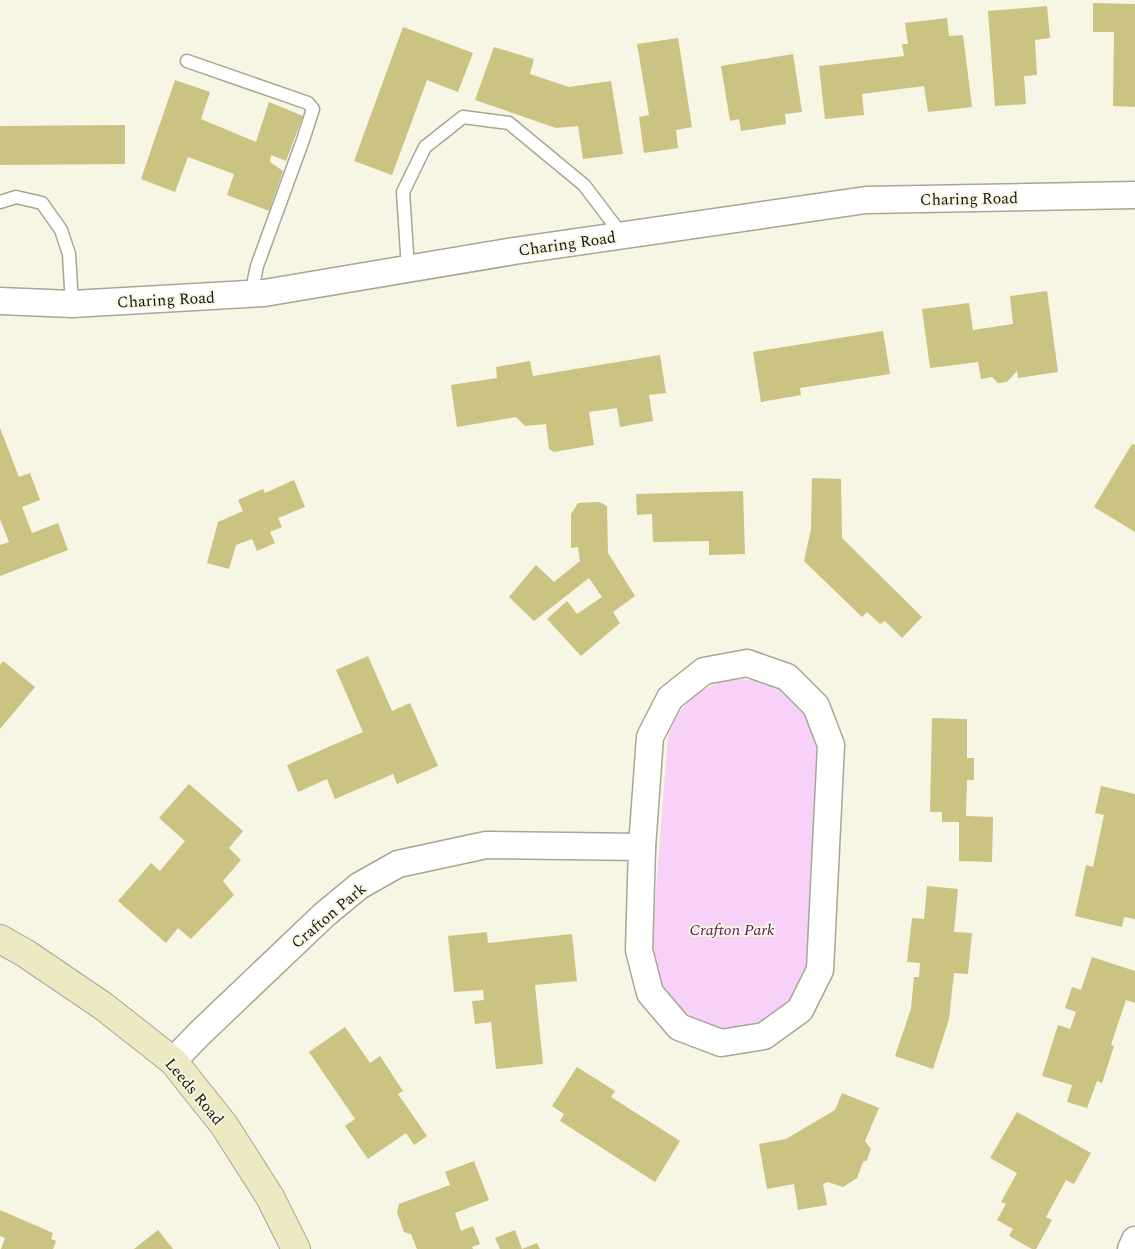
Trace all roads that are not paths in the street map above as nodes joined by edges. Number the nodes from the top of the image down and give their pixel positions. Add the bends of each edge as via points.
1 (187, 61) dead end
2 (1135, 195) edge
3 (0, 202) edge
4 (622, 235) junction
5 (408, 268) junction
6 (254, 294) junction
7 (0, 301) edge
8 (72, 304) junction
9 (642, 847) junction
10 (0, 939) edge
11 (173, 1061) junction
12 (1135, 1240) edge
13 (296, 1249) edge
14 (1131, 1249) edge

1 - 6 lane via 308,103 313,109 257,266
2 - 4 street, Charing Road via 866,200
3 - 8 lane via 16,197 42,204 61,230 69,254
4 - 5 street, Charing Road
4 - 5 lane via 584,185 509,122 463,117 425,147 403,192
5 - 6 street, Charing Road
6 - 8 street, Charing Road
7 - 8 street, Charing Road
9 - 9 street via 650,737 670,698 704,671 747,663 787,677 816,706 831,745 820,970 800,1010 764,1036 721,1043 679,1026 650,993 639,950
9 - 11 street, Crafton Park via 486,845 398,864 359,886 324,915
10 - 11 street, Leeds Road via 103,1006
11 - 13 street, Leeds Road via 224,1125 270,1197
12 - 14 street

